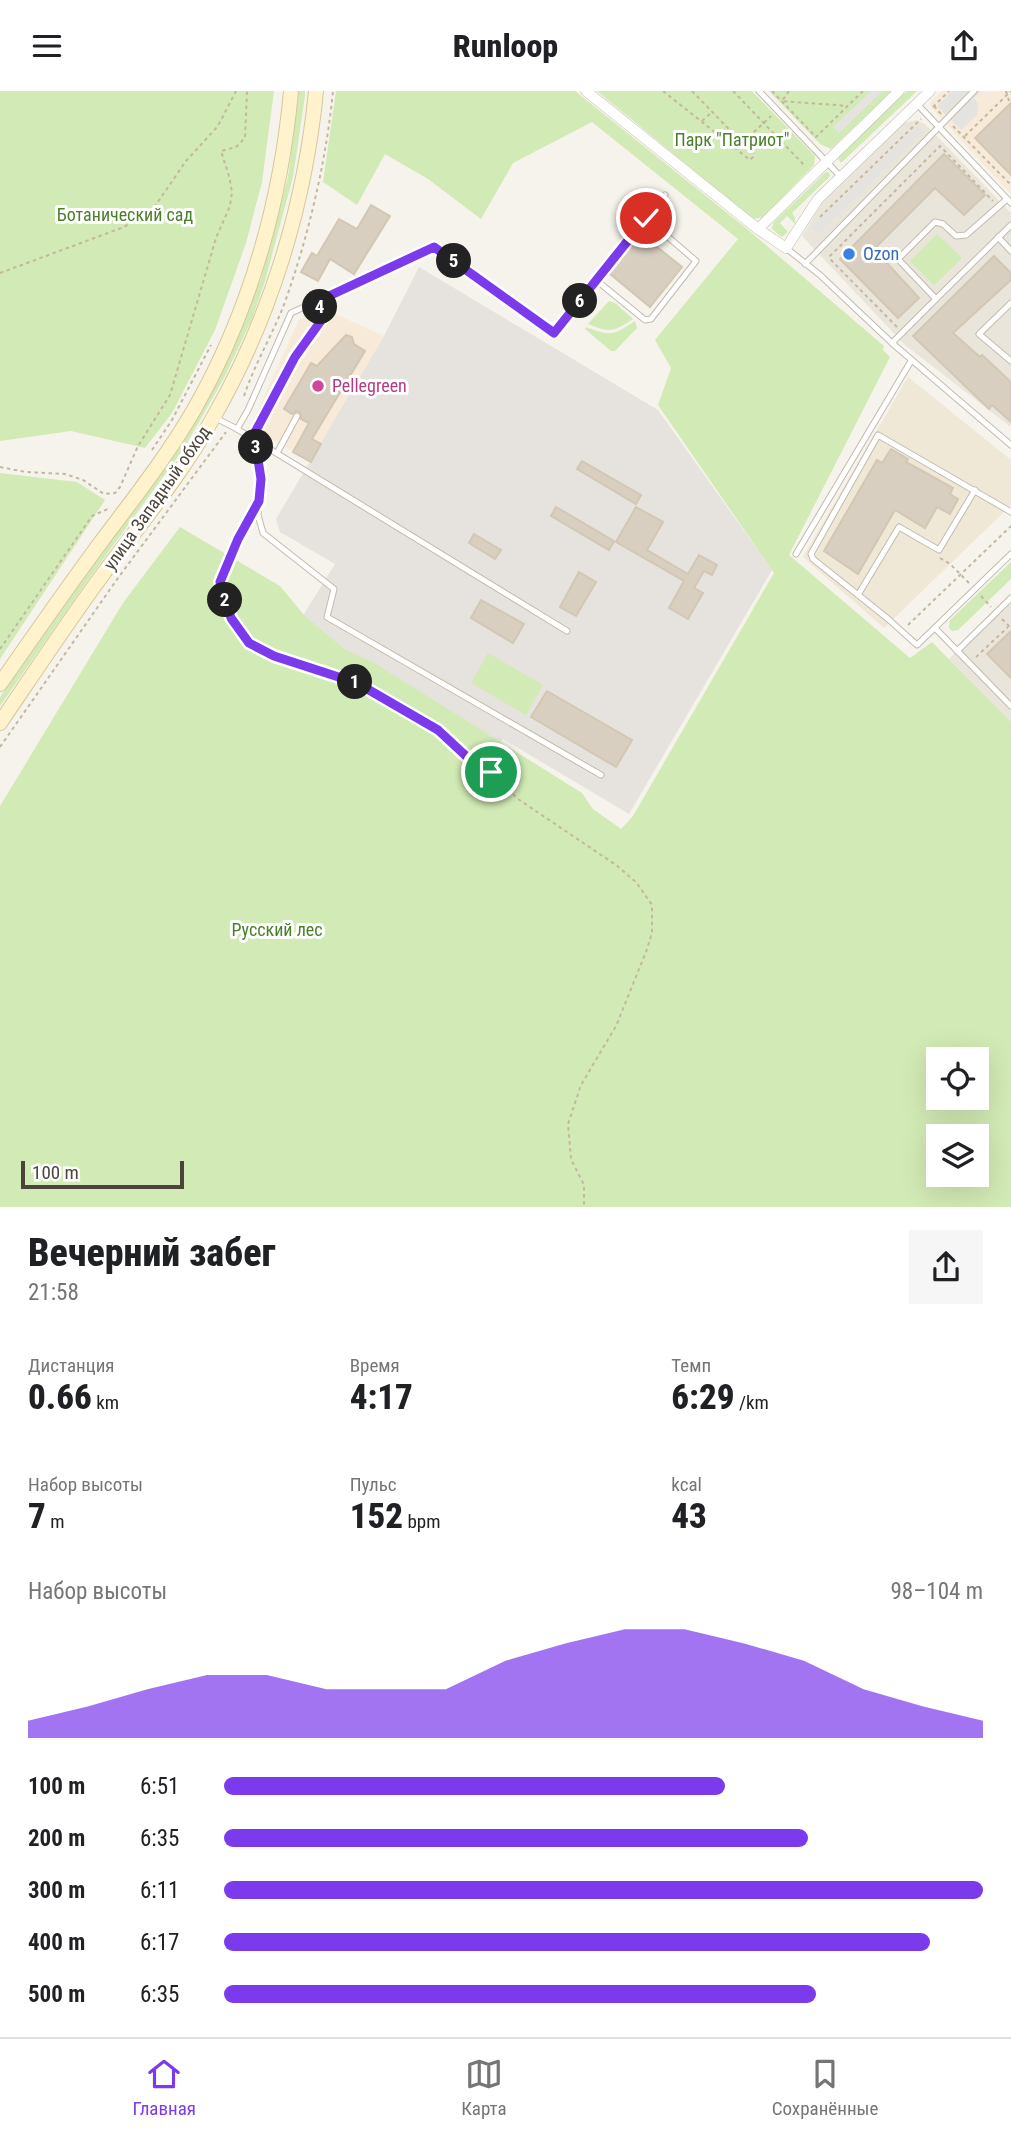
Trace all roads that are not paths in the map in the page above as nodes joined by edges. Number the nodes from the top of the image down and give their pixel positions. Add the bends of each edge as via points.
1 (291, 91) edge
2 (316, 91) edge
3 (586, 91) edge
4 (759, 91) edge
5 (899, 91) edge
6 (930, 91) edge
7 (974, 91) edge
8 (917, 104) junction
9 (939, 129) junction
10 (826, 161) junction
11 (841, 177) junction
12 (665, 195) dead end
13 (1009, 201) edge
14 (646, 218) junction
15 (1011, 225) edge
16 (758, 229) junction
17 (998, 237) junction
18 (786, 248) junction
19 (1011, 251) edge
20 (805, 264) junction
21 (596, 280) junction
22 (936, 299) junction
23 (314, 303) junction
24 (1011, 303) edge
25 (892, 343) junction
26 (911, 361) junction
27 (1011, 361) edge
28 (297, 416) dead end
29 (214, 417) junction
30 (237, 429) junction
31 (253, 439) junction
32 (1011, 445) edge
33 (277, 453) junction
34 (975, 491) junction
35 (1011, 512) edge
36 (796, 554) dead end
37 (1011, 554) edge
38 (858, 595) junction
39 (1011, 598) edge
40 (935, 628) junction
41 (568, 631) dead end
42 (957, 651) junction
43 (0, 684) edge
44 (1011, 706) edge
45 (0, 723) edge
46 (601, 775) dead end

1 - 43 main road, улица Западный обход via 274,199 254,276 214,370 161,461
2 - 29 main road, улица Западный обход via 297,202 275,283
3 - 16 street
4 - 10 lane
5 - 10 street
6 - 8 street
7 - 9 lane
8 - 9 lane
8 - 11 street
9 - 13 lane
9 - 20 lane
10 - 11 lane
10 - 16 street
11 - 18 street via 818,199
12 - 14 lane
13 - 22 lane via 966,235 956,236 935,222 898,259
14 - 21 lane
14 - 21 lane via 696,261 651,319 645,320
15 - 17 lane
16 - 18 street
17 - 19 lane
17 - 22 lane
18 - 20 lane
20 - 25 lane
21 - 23 lane via 554,333 434,247
22 - 25 lane
23 - 30 lane via 291,313
23 - 31 lane via 323,318 295,357
24 - 27 lane via 979,334
25 - 26 lane
26 - 32 lane
26 - 36 lane
28 - 33 lane
29 - 30 lane
29 - 45 main road, улица Западный обход
30 - 31 lane
31 - 33 lane
31 - 46 lane via 261,479 258,515 262,533 334,589 327,617
33 - 41 lane
34 - 35 lane
34 - 38 lane via 939,550 899,527
34 - 38 lane via 878,435 811,554
37 - 40 lane
38 - 40 lane via 917,645
39 - 42 lane
40 - 42 lane
42 - 44 lane

